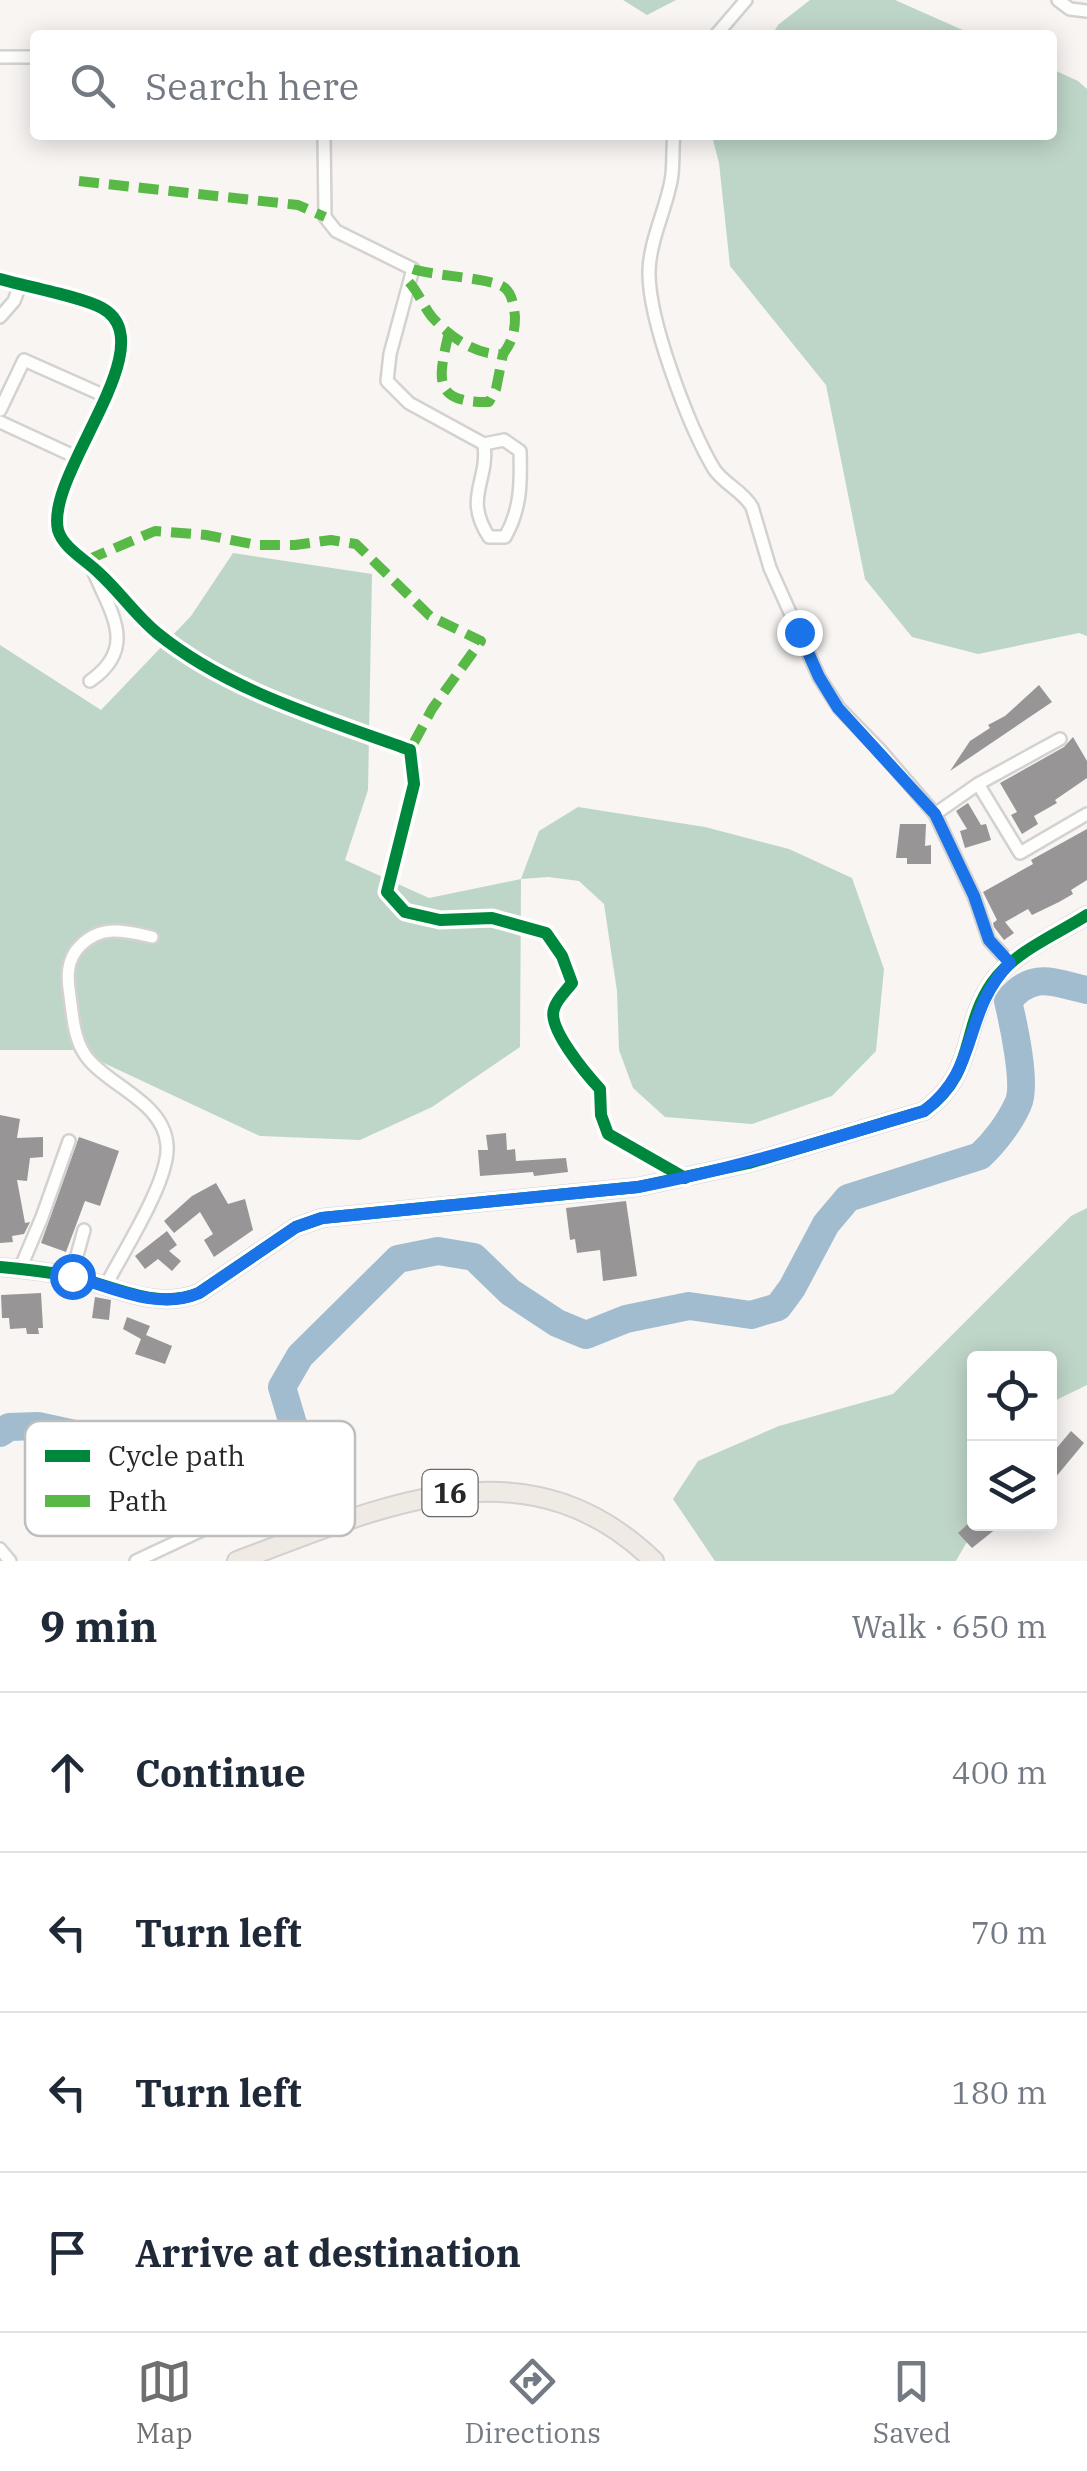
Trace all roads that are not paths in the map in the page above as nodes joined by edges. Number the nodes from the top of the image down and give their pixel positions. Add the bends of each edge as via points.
1 (746, 0) edge
2 (1058, 0) edge
3 (1087, 10) edge
4 (720, 30) edge
5 (0, 57) edge
6 (30, 57) edge
7 (324, 140) edge
8 (674, 140) edge
9 (0, 279) edge
10 (20, 284) junction
11 (0, 318) edge
12 (105, 396) junction
13 (0, 410) edge
14 (0, 422) edge
15 (484, 444) junction
16 (76, 457) junction
17 (90, 564) junction
18 (90, 680) dead end
19 (1060, 738) dead end
20 (978, 784) junction
21 (935, 814) junction
22 (1087, 814) edge
23 (1087, 916) edge
24 (152, 937) dead end
25 (1010, 963) junction
26 (68, 1141) dead end
27 (685, 1178) junction
28 (84, 1230) dead end
29 (0, 1267) edge
30 (20, 1268) junction
31 (72, 1276) junction
32 (106, 1285) junction
33 (355, 1517) edge
34 (189, 1536) edge
35 (305, 1536) edge
36 (0, 1549) edge
37 (10, 1561) edge
38 (136, 1561) edge
39 (237, 1561) edge
40 (654, 1561) edge

1 - 4 street
2 - 3 street
5 - 6 street
7 - 15 street via 325,217 336,231 413,269 386,381 409,403
8 - 21 street via 672,179 650,272 653,306 678,385 717,474 752,507 770,568 830,697
9 - 10 street
10 - 11 street
10 - 12 street via 103,308 116,322 123,340
12 - 13 street via 24,360
12 - 16 street
14 - 16 street
15 - 15 street via 504,440 520,451 516,517 504,537 489,537 479,522 476,488 486,462
16 - 17 street via 58,530
17 - 18 street via 117,629 118,648
17 - 27 street via 159,634 222,674 410,750 414,784 386,892 405,912 440,920 492,918 546,933 572,983 554,1008 553,1023 600,1090 608,1134
19 - 20 street
20 - 21 street
20 - 22 street via 1020,853
21 - 25 street via 989,940
23 - 25 street
24 - 32 street via 98,932 71,956 78,1042 90,1061 156,1118 167,1147 162,1175
25 - 27 street via 979,1006 954,1082 924,1111
26 - 30 street
27 - 32 street via 322,1218 296,1227 184,1299 152,1299
28 - 31 street
29 - 30 street
30 - 31 street
31 - 32 street
33 - 40 main road, 16 via 432,1496 512,1490 596,1516
34 - 38 street
35 - 39 main road, 16
36 - 37 street

